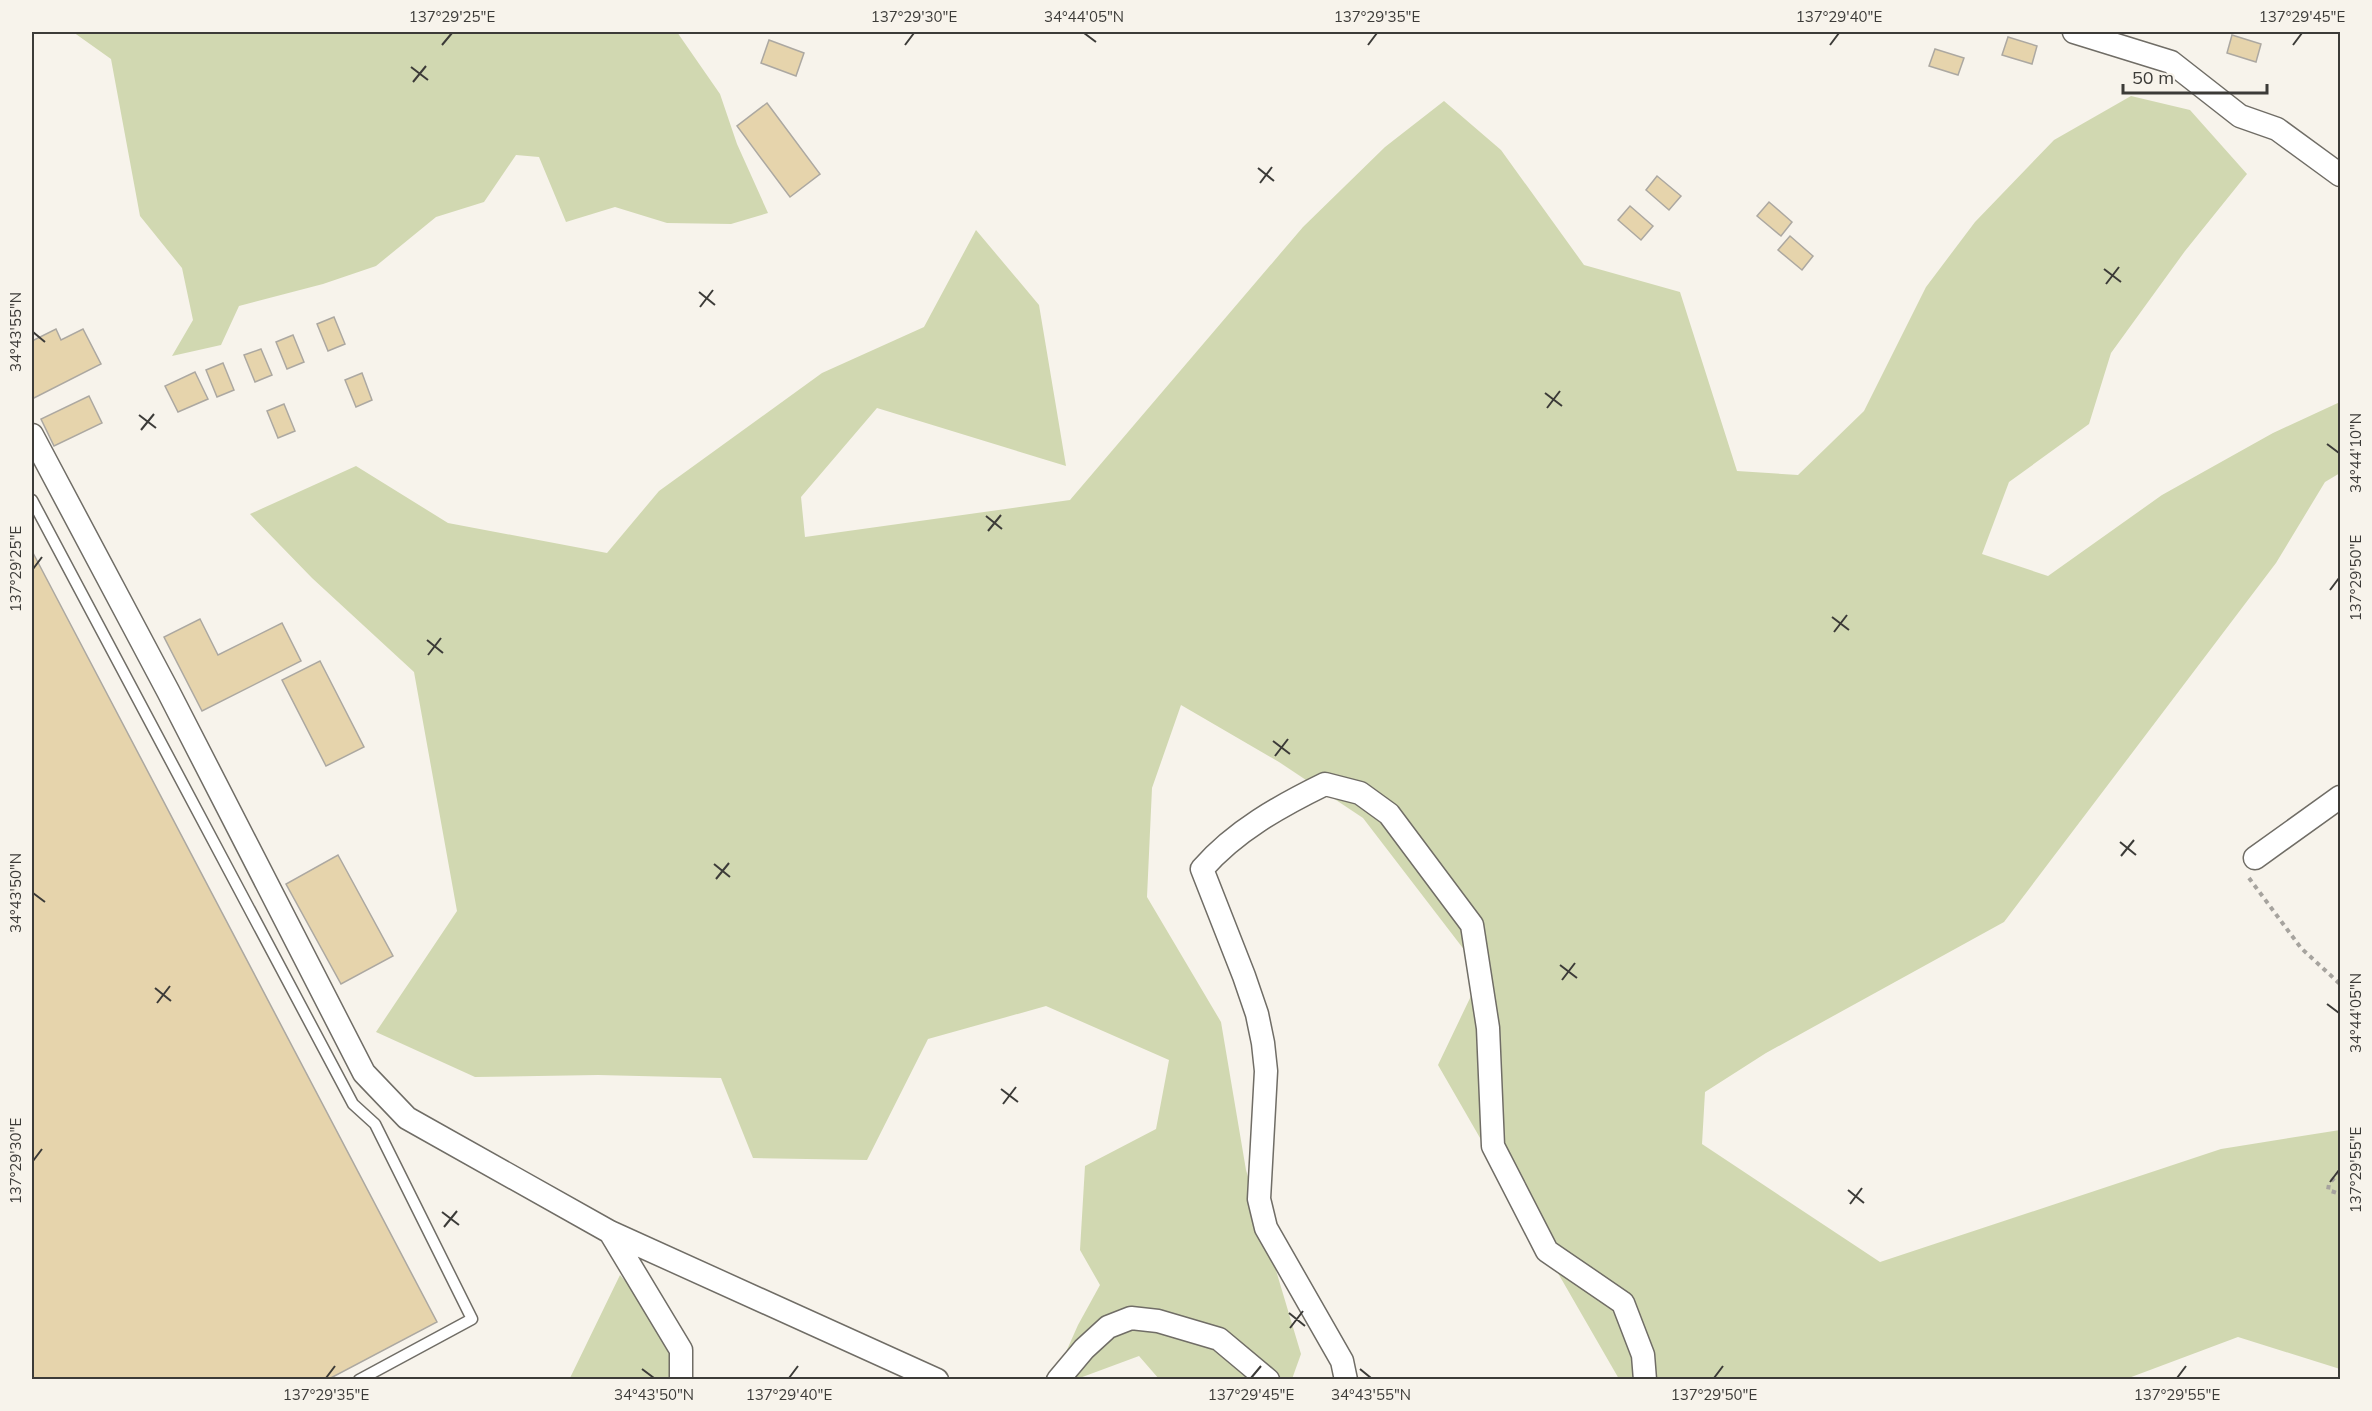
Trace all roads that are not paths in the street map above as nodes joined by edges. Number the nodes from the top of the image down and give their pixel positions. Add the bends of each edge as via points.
1 (2074, 32) edge
2 (2340, 175) edge
3 (32, 435) edge
4 (32, 501) edge
5 (2340, 797) edge
6 (2255, 858) road end
7 (610, 1232) junction
8 (359, 1380) edge
9 (681, 1380) edge
10 (938, 1380) edge
11 (1058, 1380) edge
12 (1268, 1380) edge
13 (1346, 1380) edge
14 (1645, 1380) edge

1 - 2 street via 2171,62 2240,116 2277,129
3 - 7 street via 364,1073 407,1118
4 - 8 lane via 353,1104 375,1124 472,1319
5 - 6 street
7 - 9 street via 681,1350
7 - 10 street
11 - 12 street via 1108,1327 1131,1318 1158,1321 1219,1339
13 - 14 street via 1342,1361 1266,1228 1259,1199 1266,1071 1263,1043 1244,976 1202,869 1220,848 1281,806 1325,784 1360,794 1389,814 1472,925 1488,1028 1493,1146 1547,1251 1623,1303 1643,1355

